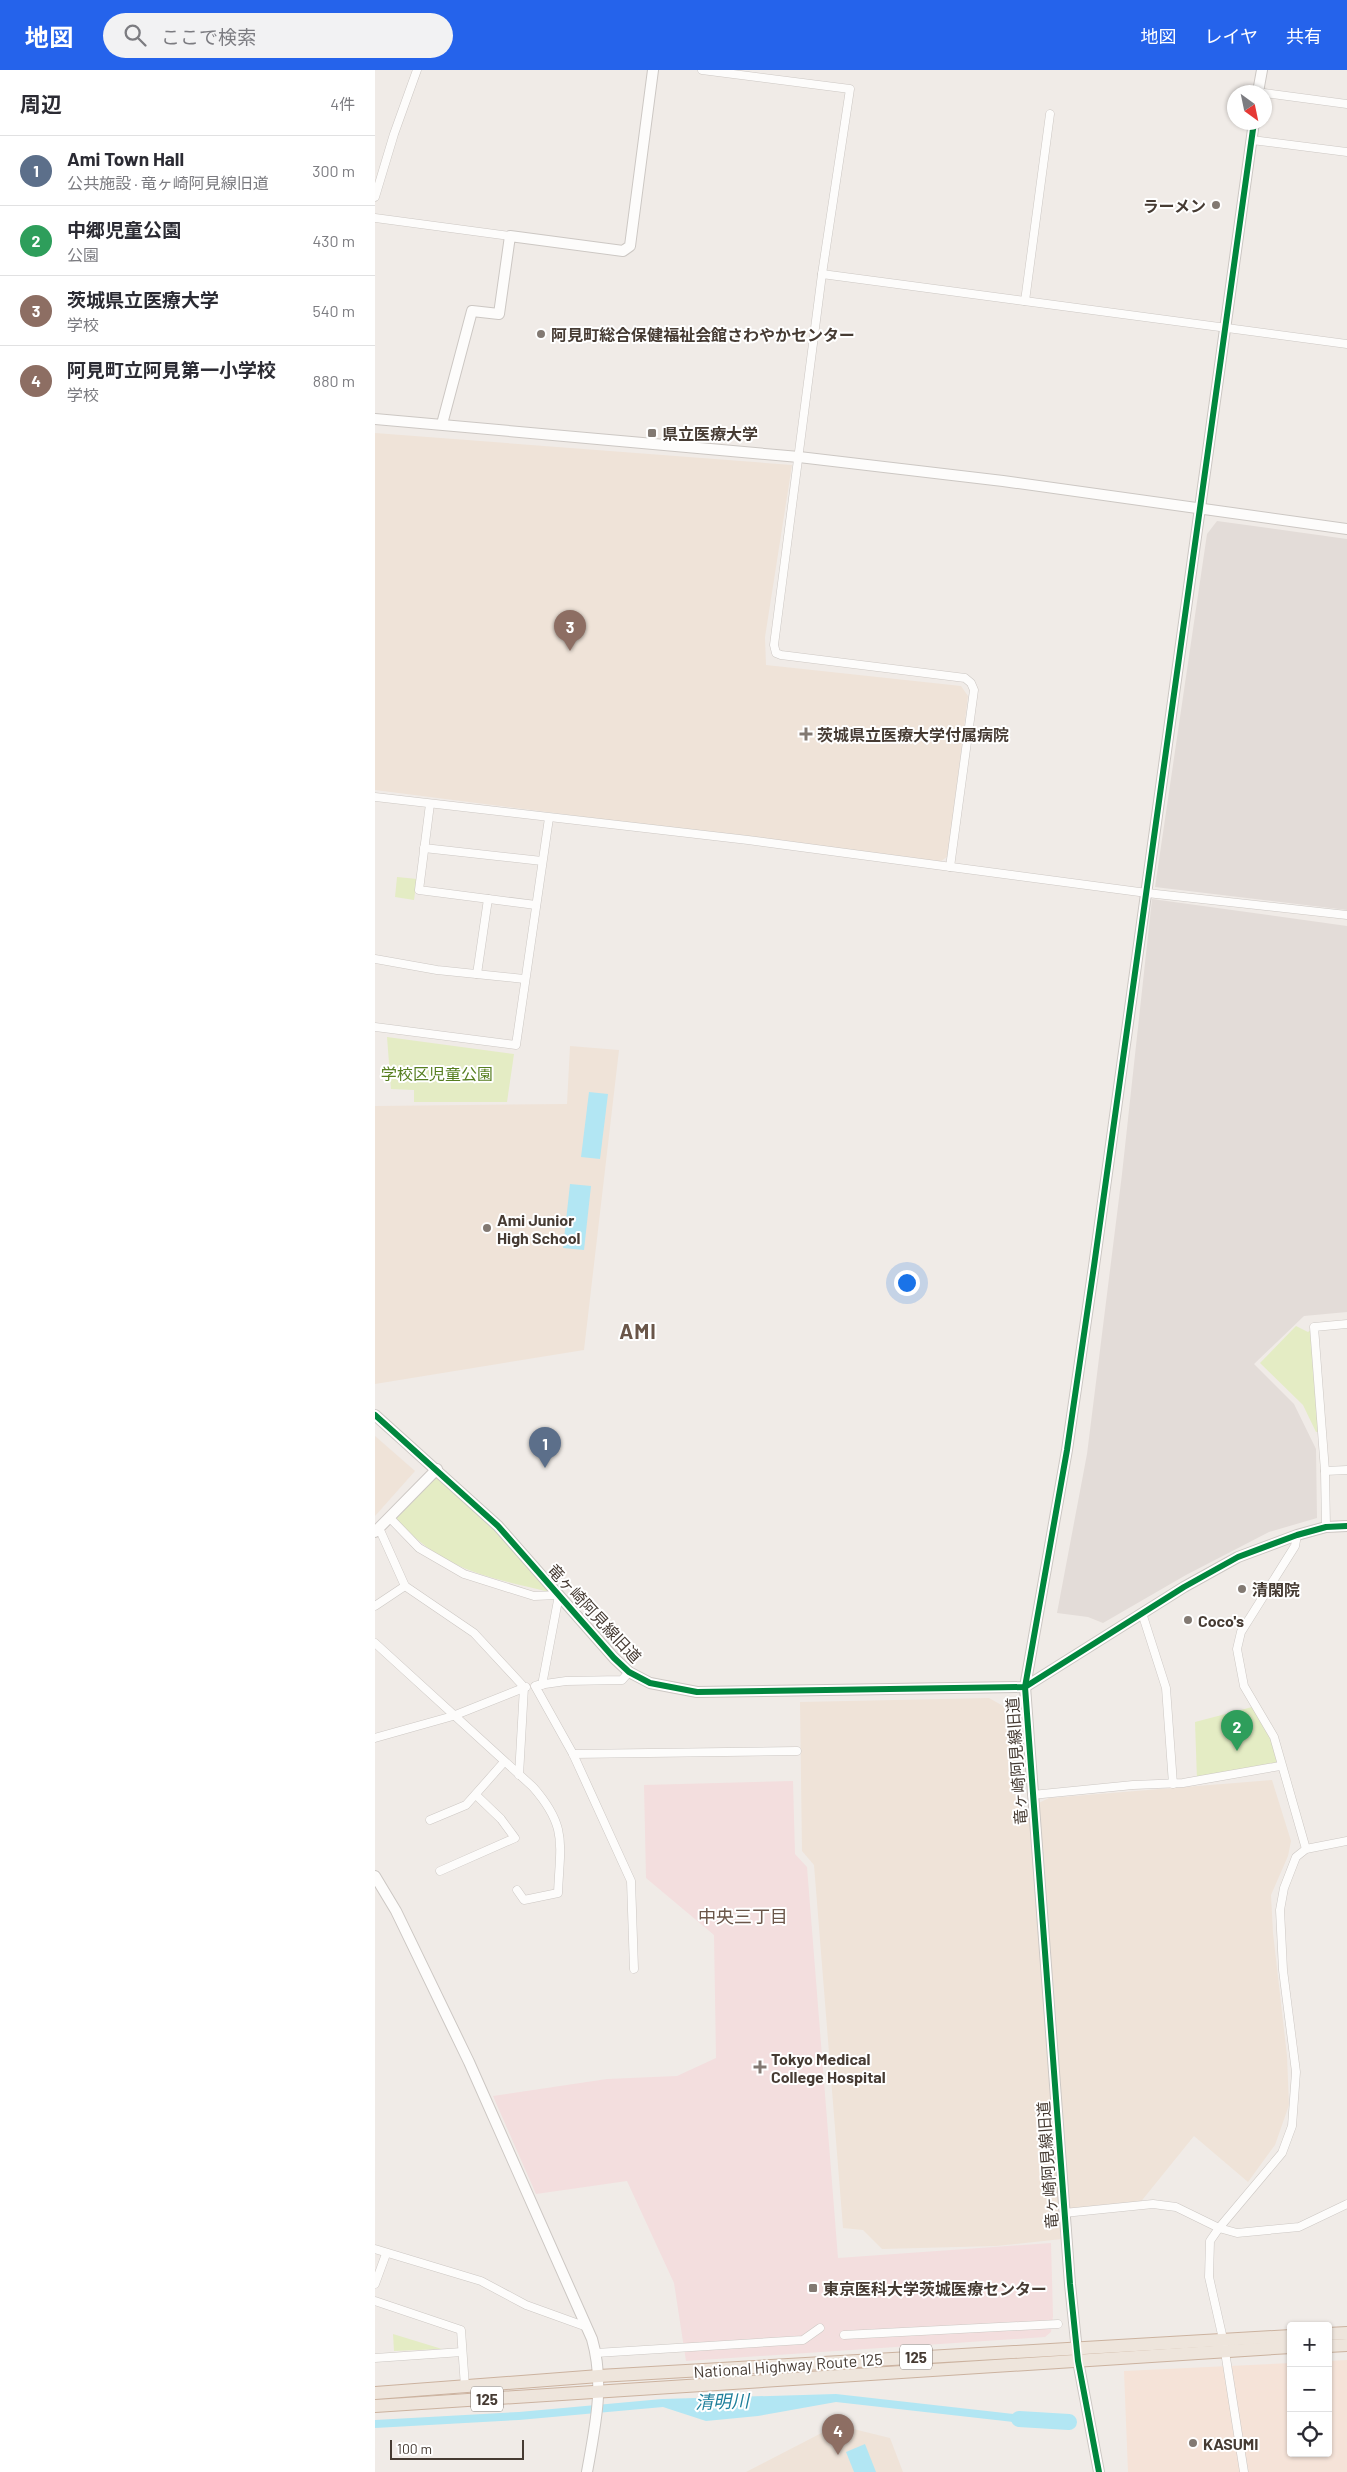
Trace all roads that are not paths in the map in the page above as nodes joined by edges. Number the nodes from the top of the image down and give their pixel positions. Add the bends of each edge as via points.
1 (417, 70) edge
2 (653, 70) edge
3 (702, 70) edge
4 (1261, 70) edge
5 (1260, 85) edge
6 (1272, 94) edge
7 (1347, 104) edge
8 (1050, 114) dead end
9 (1253, 130) edge
10 (1252, 140) junction
11 (1347, 152) edge
12 (375, 197) edge
13 (375, 218) edge
14 (510, 236) junction
15 (822, 274) junction
16 (1025, 301) junction
17 (1225, 328) junction
18 (1347, 344) edge
19 (375, 419) edge
20 (441, 424) junction
21 (799, 457) junction
22 (1201, 509) junction
23 (1347, 529) edge
24 (375, 797) edge
25 (430, 804) junction
26 (549, 818) junction
27 (424, 848) junction
28 (542, 861) junction
29 (950, 867) junction
30 (1147, 893) junction
31 (487, 899) junction
32 (536, 905) junction
33 (1347, 915) edge
34 (375, 960) edge
35 (477, 974) junction
36 (524, 979) junction
37 (375, 1027) edge
38 (1347, 1324) edge
39 (375, 1414) edge
40 (437, 1469) junction
41 (1347, 1470) edge
42 (1325, 1471) junction
43 (390, 1518) junction
44 (1347, 1526) edge
45 (1326, 1527) junction
46 (377, 1530) edge
47 (1297, 1535) junction
48 (405, 1586) junction
49 (559, 1595) junction
50 (375, 1606) edge
51 (1142, 1613) junction
52 (375, 1643) edge
53 (629, 1672) junction
54 (539, 1685) junction
55 (524, 1687) junction
56 (1025, 1687) junction
57 (453, 1716) junction
58 (375, 1738) edge
59 (797, 1751) dead end
60 (573, 1754) junction
61 (505, 1762) junction
62 (1281, 1766) junction
63 (519, 1775) junction
64 (1173, 1784) junction
65 (476, 1795) junction
66 (1032, 1796) junction
67 (430, 1820) dead end
68 (1347, 1841) edge
69 (1306, 1849) junction
70 (439, 1871) dead end
71 (375, 1876) edge
72 (517, 1890) dead end
73 (634, 1969) dead end
74 (1347, 2204) edge
75 (1064, 2213) junction
76 (1219, 2228) junction
77 (375, 2250) edge
78 (386, 2254) junction
79 (375, 2284) edge
80 (375, 2301) edge
81 (1058, 2324) dead end
82 (587, 2327) junction
83 (820, 2328) dead end
84 (1347, 2333) edge
85 (1332, 2334) edge
86 (844, 2335) dead end
87 (1287, 2337) edge
88 (1223, 2345) junction
89 (1347, 2345) edge
90 (1332, 2346) edge
91 (1287, 2347) edge
92 (1077, 2348) junction
93 (462, 2352) junction
94 (596, 2353) junction
95 (375, 2358) edge
96 (1078, 2361) junction
97 (599, 2376) junction
98 (465, 2387) junction
99 (375, 2392) edge
100 (600, 2392) junction
101 (375, 2406) edge
102 (587, 2472) edge
103 (1099, 2472) edge
104 (1244, 2472) edge

1 - 12 street
2 - 14 street via 627,250
3 - 15 street via 850,89
4 - 5 street
6 - 7 street
8 - 16 street
9 - 10 street
10 - 11 street
10 - 17 street
13 - 14 street
14 - 20 street via 499,314 472,310
15 - 16 street
15 - 21 street
16 - 17 street
17 - 18 street
17 - 22 street
19 - 20 street
20 - 21 street
21 - 22 street
21 - 29 street via 774,650 781,655 965,678 971,683 974,690
22 - 23 street
22 - 30 street
24 - 25 street
25 - 26 street
25 - 27 street
26 - 28 street
26 - 29 street
27 - 28 street
27 - 31 street via 419,890
28 - 32 street
29 - 30 street
30 - 33 street
30 - 56 street via 1067,1450
31 - 32 street
31 - 35 street
32 - 36 street
34 - 35 street
35 - 36 street
36 - 37 street via 516,1045
38 - 42 street via 1314,1327
39 - 40 street, 竜ヶ崎阿見線旧道
40 - 43 street
40 - 49 street, 竜ヶ崎阿見線旧道 via 498,1526
41 - 42 street
42 - 45 street
43 - 46 street
43 - 49 street via 419,1548 464,1574 534,1596
44 - 45 street
45 - 47 street
46 - 48 street
47 - 51 street via 1238,1557
47 - 62 street via 1295,1546 1241,1632 1237,1649 1244,1686 1274,1737
48 - 50 street
48 - 55 street via 474,1633
49 - 53 street, 竜ヶ崎阿見線旧道
49 - 54 street
51 - 56 street
51 - 64 street via 1166,1688
52 - 57 street
53 - 54 street via 622,1680
53 - 56 street, 竜ヶ崎阿見線旧道 via 650,1683 697,1692
54 - 55 street
54 - 60 street
55 - 57 street
55 - 63 street
56 - 66 street, 竜ヶ崎阿見線旧道
57 - 58 street
57 - 61 street
59 - 60 street
60 - 73 street via 631,1881
61 - 63 street
61 - 65 street
62 - 64 street
62 - 69 street
63 - 72 street via 549,1806 559,1827 560,1842 558,1893 524,1900
64 - 66 street
65 - 67 street via 466,1805
65 - 70 street via 515,1838
66 - 75 street, 竜ヶ崎阿見線旧道
68 - 69 street
69 - 76 street via 1296,1857 1284,1888 1280,1910 1283,1970 1296,2072 1292,2126 1282,2153
71 - 82 street via 469,2062
74 - 76 street via 1299,2227 1237,2233
75 - 76 street via 1153,2204 1176,2206
75 - 92 street, 竜ヶ崎阿見線旧道
76 - 88 street via 1210,2241 1209,2277
77 - 78 street
78 - 79 street
78 - 82 street via 481,2281 525,2305
80 - 93 street via 461,2330
81 - 86 street
82 - 94 street
83 - 94 street via 803,2340
84 - 85 highway
87 - 88 highway, National Highway Route 125 / 125
88 - 91 highway, National Highway Route 125 / 125
88 - 92 highway, National Highway Route 125 / 125
88 - 96 highway, National Highway Route 125 / 125
88 - 104 street
89 - 90 highway
92 - 96 street, 竜ヶ崎阿見線旧道
92 - 97 highway, National Highway Route 125 / 125
93 - 95 street
93 - 98 street
94 - 97 street
96 - 100 highway, National Highway Route 125 / 125
96 - 103 street, 竜ヶ崎阿見線旧道
97 - 98 highway, National Highway Route 125 / 125
97 - 100 street
98 - 99 highway, National Highway Route 125 / 125
100 - 101 highway, National Highway Route 125 / 125
100 - 102 street

